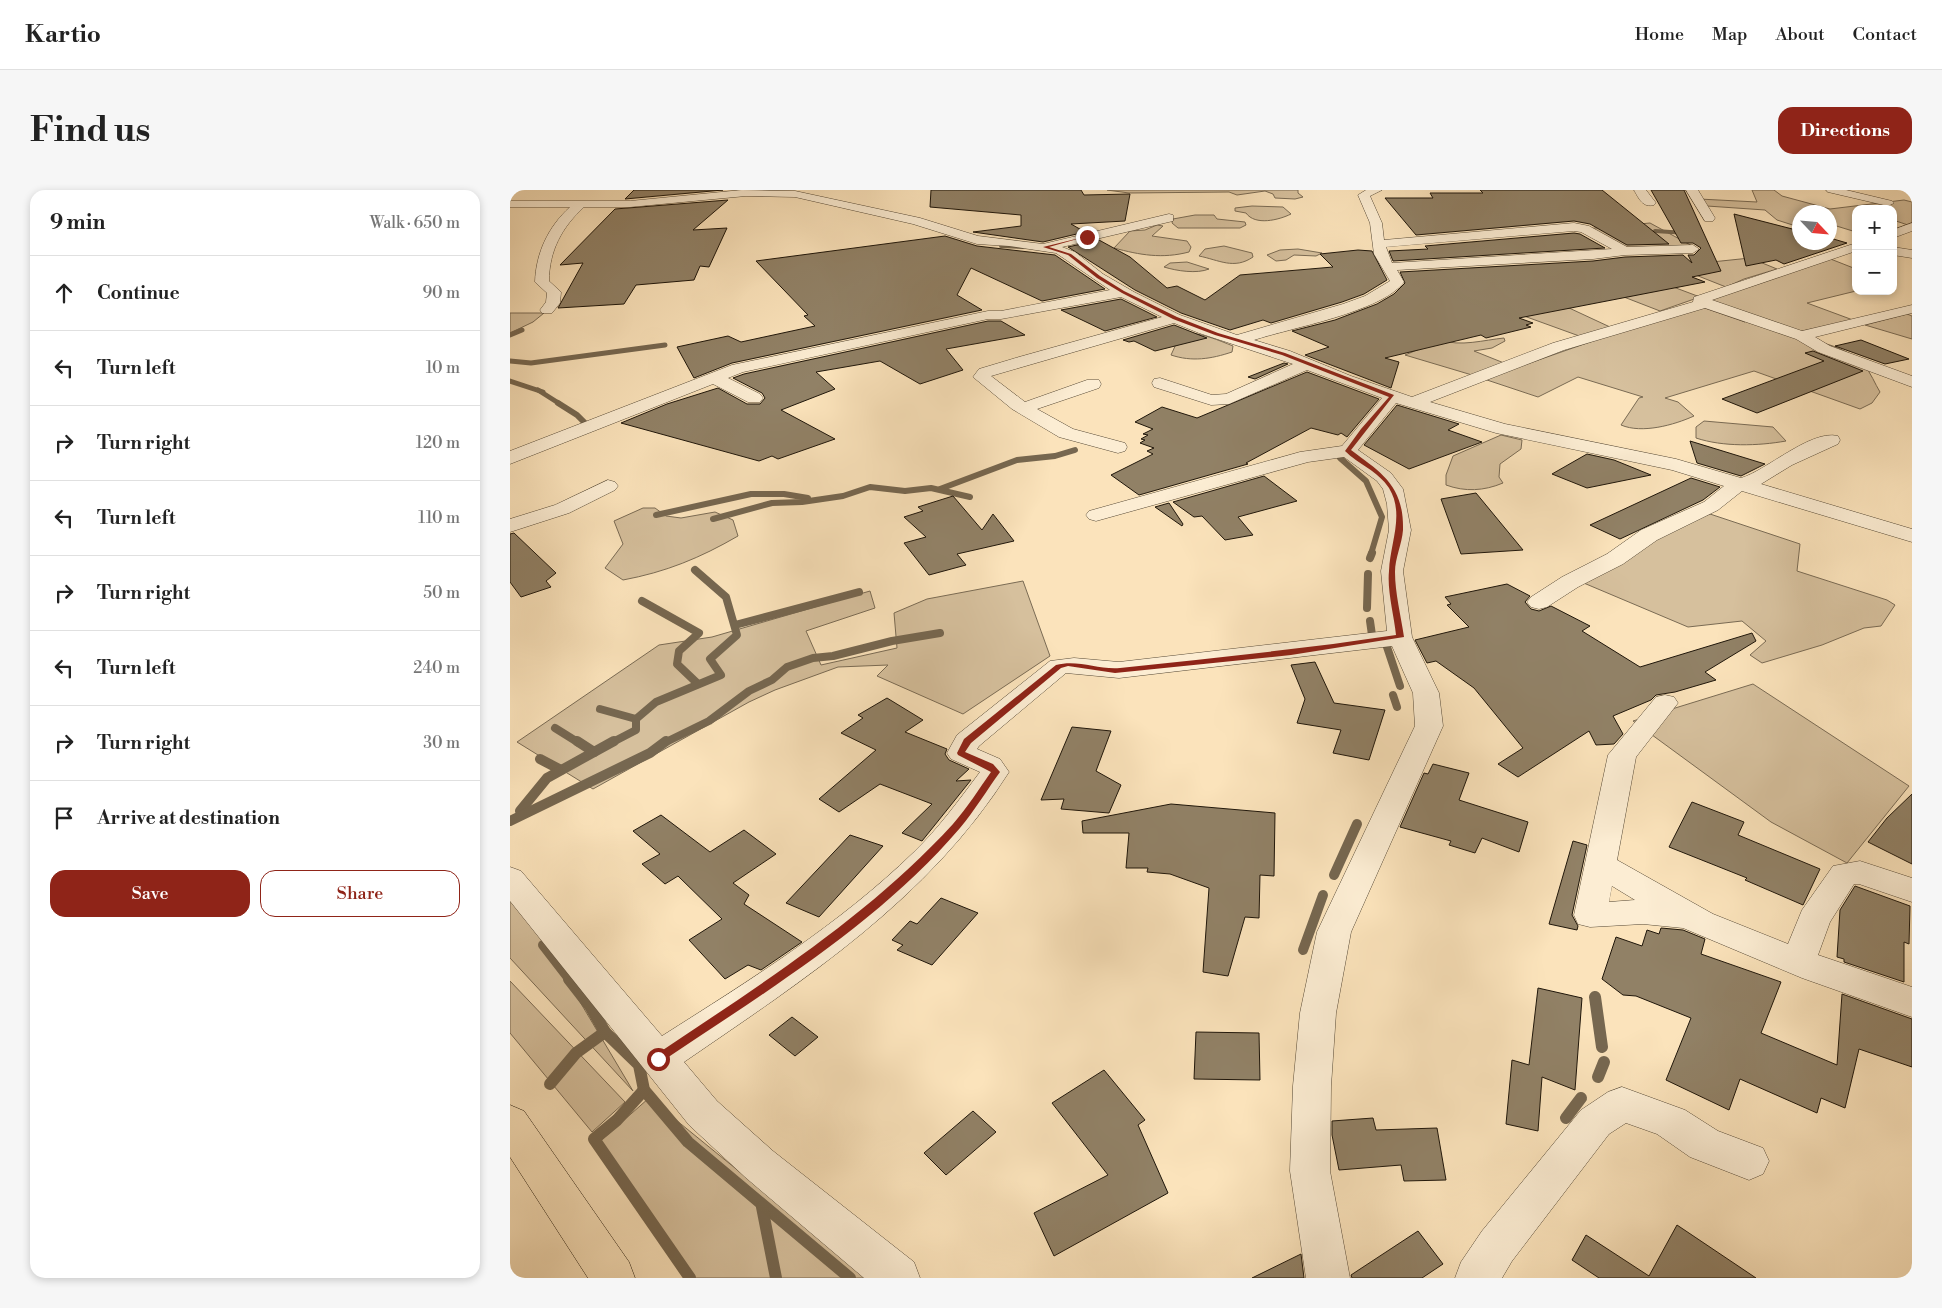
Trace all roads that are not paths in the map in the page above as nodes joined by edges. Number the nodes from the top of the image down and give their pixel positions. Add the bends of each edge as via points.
1 (818, 190) edge
2 (1376, 190) edge
3 (1640, 190) edge
4 (1692, 190) edge
5 (1832, 190) edge
6 (793, 192) edge
7 (1650, 203) dead end
8 (1888, 203) dead end
9 (510, 204) edge
10 (580, 205) junction
11 (1169, 218) dead end
12 (1709, 218) dead end
13 (1912, 227) edge
14 (1902, 234) edge
15 (1378, 244) junction
16 (1045, 247) junction
17 (1852, 247) edge
18 (1693, 249) dead end
19 (1625, 251) junction
20 (1897, 252) edge
21 (1912, 254) edge
22 (1386, 267) junction
23 (1123, 292) junction
24 (1706, 303) junction
25 (547, 310) dead end
26 (1910, 311) edge
27 (1175, 318) junction
28 (1801, 336) junction
29 (1237, 340) junction
30 (732, 352) dead end
31 (751, 364) junction
32 (1306, 364) junction
33 (712, 377) junction
34 (1912, 382) edge
35 (1160, 383) dead end
36 (1093, 384) dead end
37 (754, 398) dead end
38 (1403, 399) junction
39 (1023, 408) junction
40 (1831, 440) dead end
41 (1118, 447) dead end
42 (1348, 451) junction
43 (510, 458) edge
44 (1738, 485) junction
45 (608, 486) dead end
46 (1096, 515) dead end
47 (510, 526) edge
48 (1912, 536) edge
49 (1539, 602) dead end
50 (1400, 637) junction
51 (1665, 703) dead end
52 (1601, 865) junction
53 (510, 879) edge
54 (1912, 890) edge
55 (1691, 917) junction
56 (1799, 962) junction
57 (1912, 1002) edge
58 (658, 1059) junction
59 (510, 1123) edge
60 (1749, 1162) dead end
61 (613, 1278) edge
62 (898, 1278) edge
63 (1328, 1278) edge
64 (1477, 1278) edge

1 - 6 street
2 - 15 street via 1364,195 1376,223
3 - 7 street
4 - 12 street
5 - 8 street
6 - 10 street
6 - 16 street via 916,221 977,240
9 - 10 street
10 - 25 street via 566,216 545,256 542,282 554,292 553,303
11 - 16 street
13 - 14 street
15 - 19 street via 1574,227 1585,229
15 - 22 street
16 - 23 street via 1070,254
17 - 24 street via 1699,300
18 - 19 street
19 - 22 street
20 - 21 street
22 - 29 street via 1398,282 1384,294 1345,309
23 - 27 street
23 - 31 street via 988,315
24 - 28 street
24 - 38 street via 1664,313
26 - 28 street
27 - 29 street
27 - 39 street via 1025,360 981,377
28 - 34 street via 1824,349
29 - 32 street
30 - 31 street
31 - 33 street
32 - 35 street via 1229,399 1211,400
32 - 38 street
33 - 37 street
33 - 43 street
36 - 39 street
38 - 42 street via 1362,430
38 - 44 street via 1469,420 1676,465
39 - 41 street via 1066,433
40 - 44 street via 1753,481
42 - 46 street via 1307,456
42 - 50 street via 1384,478 1393,489 1400,530 1392,571
44 - 48 street
44 - 49 street via 1711,506 1649,535 1616,560 1570,582
45 - 47 street via 562,509
50 - 58 street via 1291,653 1115,671 1068,664 1058,666 967,741 961,753 996,772 958,825 925,858 854,921 775,980
50 - 63 street via 1426,693 1430,726 1334,932 1318,1013 1310,1171
51 - 52 street via 1622,755
52 - 55 street
52 - 55 street via 1590,915 1643,912
53 - 58 street
54 - 56 street via 1860,872 1844,874 1814,919
55 - 56 street
56 - 57 street
58 - 62 street via 703,1113 759,1164
59 - 61 highway
60 - 64 street via 1704,1144 1671,1122 1622,1104 1595,1122 1497,1246

